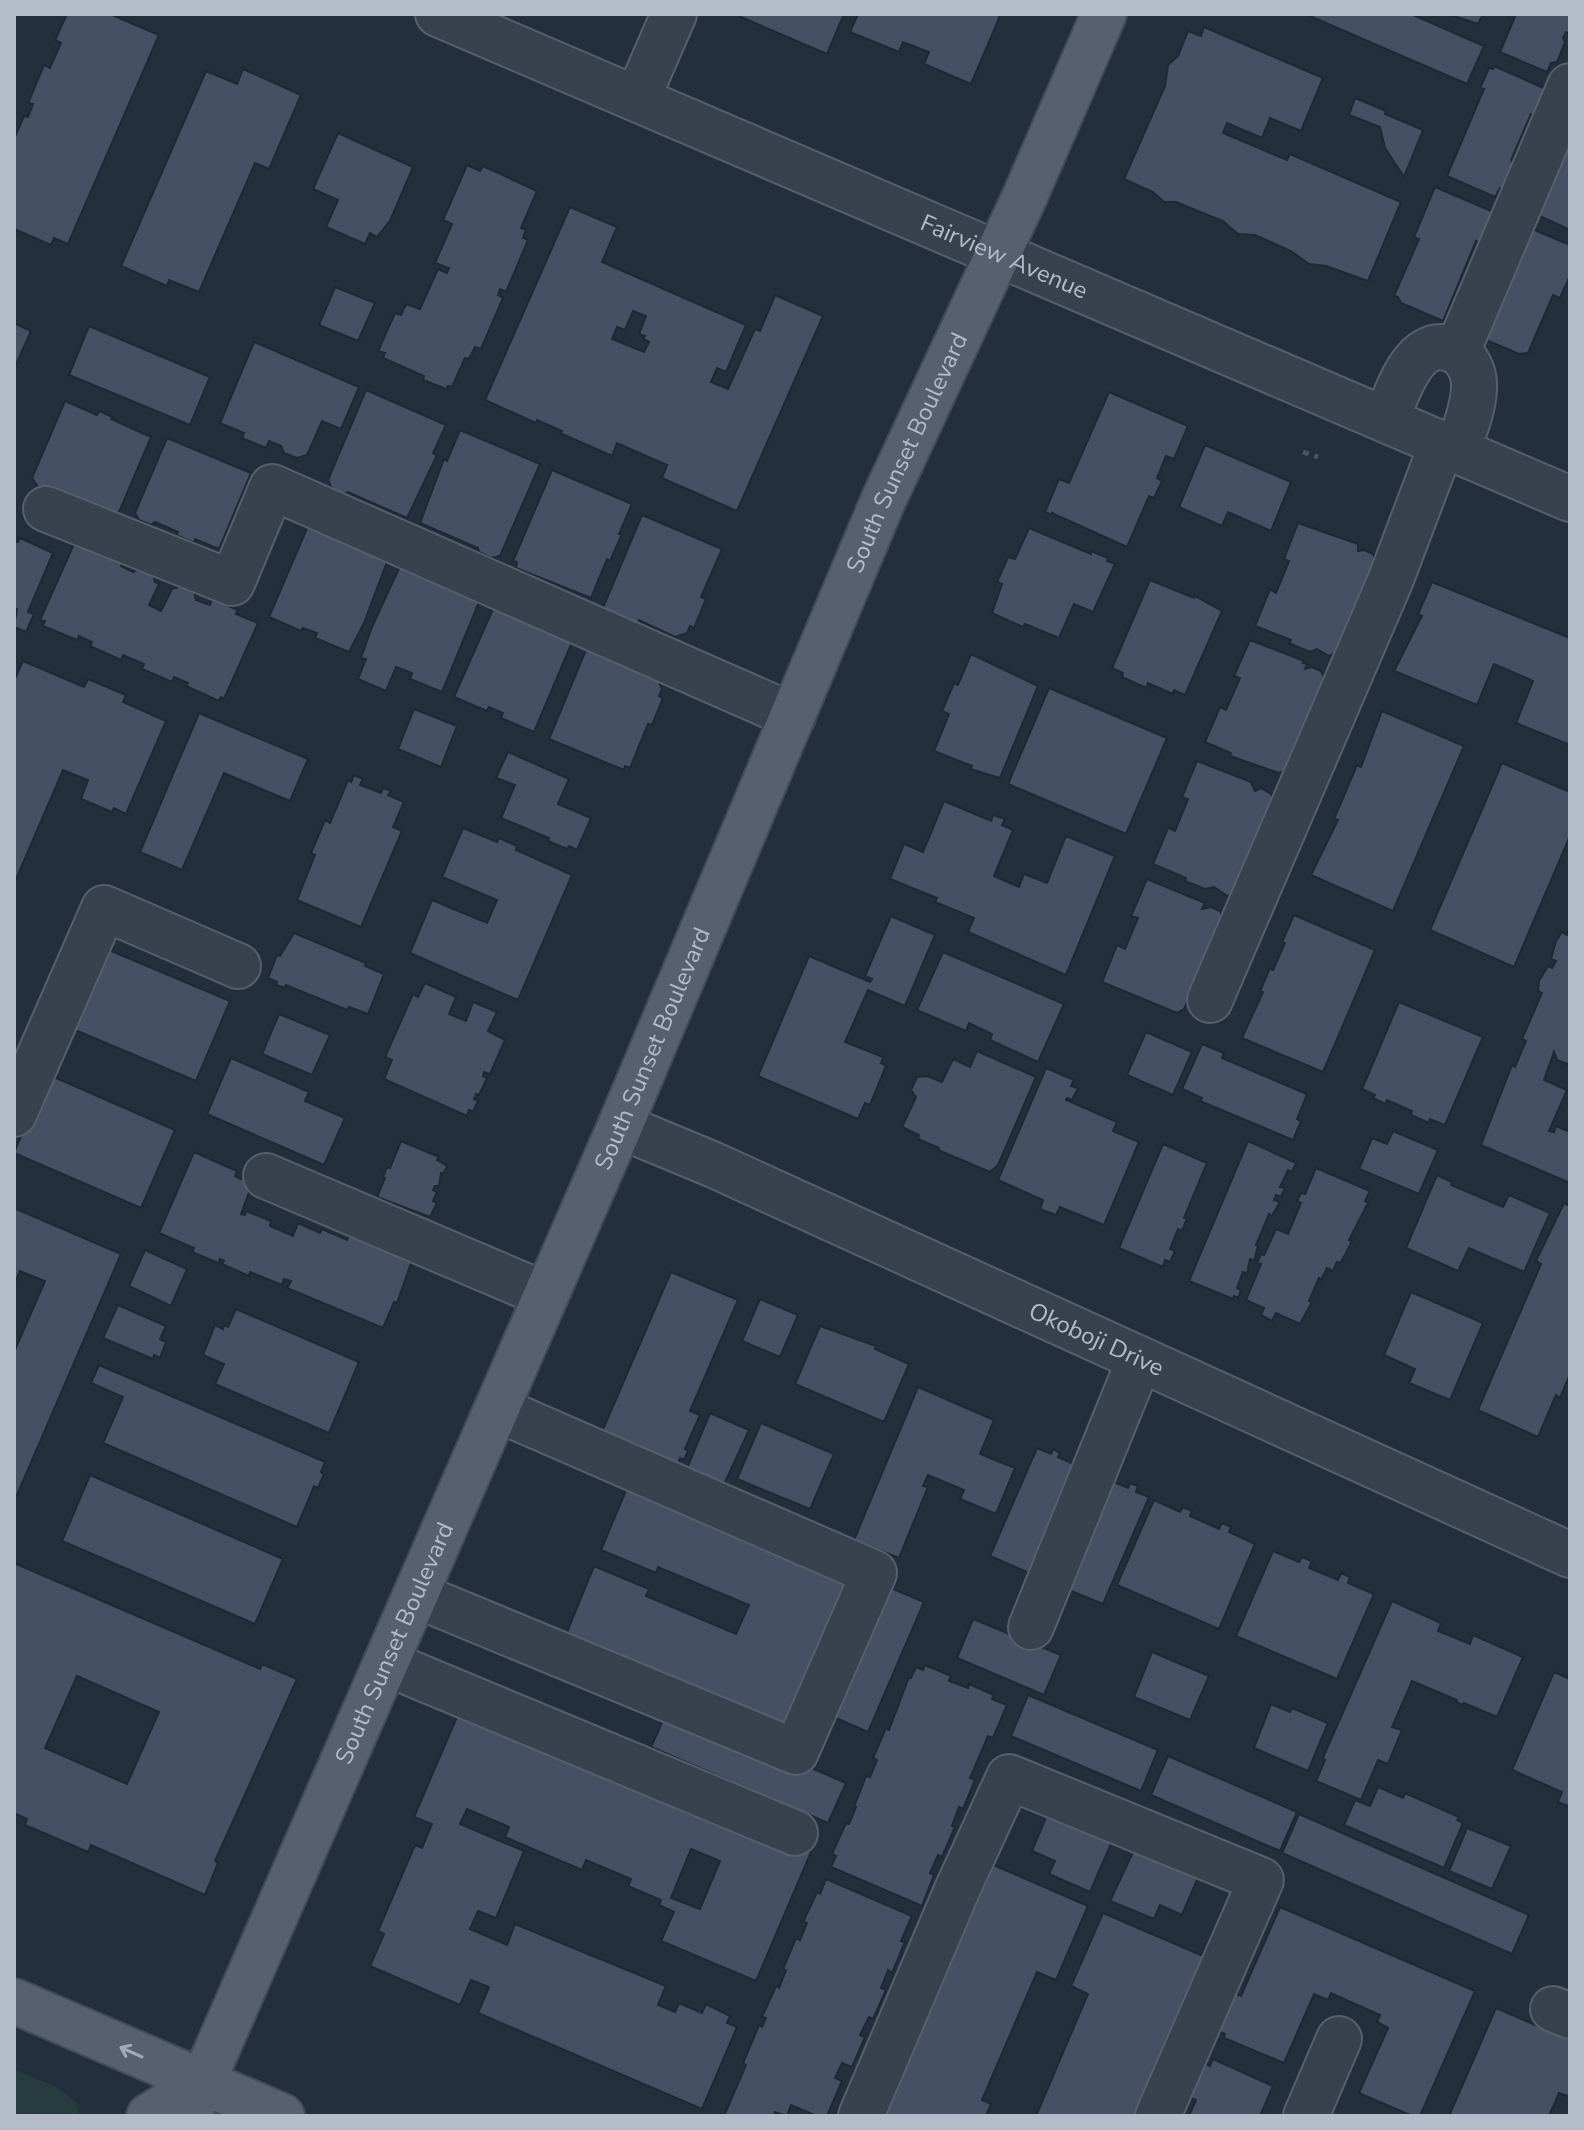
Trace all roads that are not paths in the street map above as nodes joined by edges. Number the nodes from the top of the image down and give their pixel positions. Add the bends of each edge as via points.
1 (438, 14) edge
2 (674, 14) edge
3 (1104, 14) edge
4 (1570, 86) edge
5 (637, 99) junction
6 (998, 254) junction
7 (1457, 352) junction
8 (1386, 420) junction
9 (1450, 447) junction
10 (1570, 499) edge
11 (46, 509) dead end
12 (793, 716) junction
13 (238, 966) dead end
14 (1210, 1000) dead end
15 (14, 1114) edge
16 (620, 1126) junction
17 (266, 1176) dead end
18 (546, 1295) junction
19 (1139, 1361) junction
20 (497, 1409) junction
21 (1570, 1555) edge
22 (416, 1595) junction
23 (1031, 1627) dead end
24 (386, 1663) junction
25 (795, 1833) dead end
26 (14, 2001) edge
27 (1339, 2039) dead end
28 (195, 2100) edge
29 (149, 2116) edge
30 (282, 2116) edge
31 (861, 2116) edge
32 (1158, 2116) edge
33 (1306, 2116) edge

1 - 5 street, Fairview Avenue
2 - 5 street
3 - 6 main road, South Sunset Boulevard
4 - 7 street
5 - 6 street, Fairview Avenue
6 - 8 street, Fairview Avenue
6 - 12 main road, South Sunset Boulevard via 883,501
7 - 8 street via 1438,347 1422,353 1410,366
7 - 9 street via 1467,361 1475,387
8 - 9 street, Fairview Avenue
9 - 10 street, Fairview Avenue
9 - 14 street
11 - 12 street via 232,583 272,487
12 - 16 main road, South Sunset Boulevard
13 - 15 street via 104,908
16 - 18 main road, South Sunset Boulevard
16 - 19 street, Okoboji Drive
17 - 18 street
18 - 20 main road, South Sunset Boulevard
19 - 21 street, Okoboji Drive
19 - 23 street
20 - 22 main road, South Sunset Boulevard
20 - 22 street via 874,1573 796,1752
22 - 24 main road, South Sunset Boulevard
24 - 25 street
24 - 28 main road, South Sunset Boulevard
28 -> 26 main road
27 - 33 street
28 - 29 main road
28 - 30 main road
31 - 32 street via 1009,1777 1261,1880

